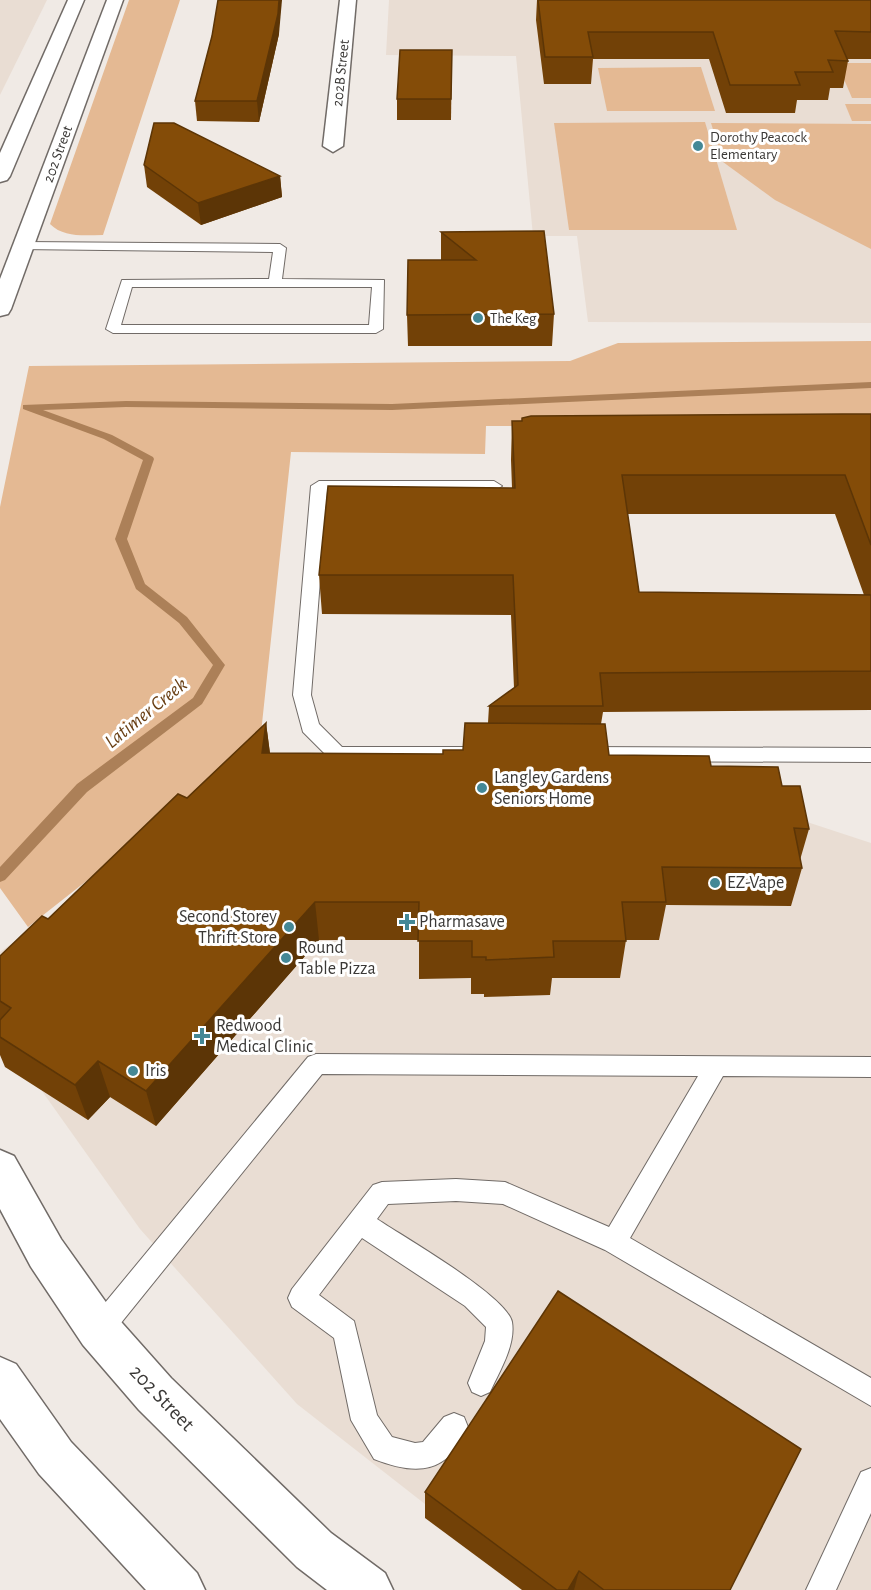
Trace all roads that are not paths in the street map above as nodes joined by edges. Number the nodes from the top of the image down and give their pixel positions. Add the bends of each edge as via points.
1 (76, 0) edge
2 (115, 0) edge
3 (348, 0) edge
4 (333, 146) dead end
5 (0, 176) edge
6 (24, 246) junction
7 (275, 283) junction
8 (0, 309) edge
9 (494, 486) edge
10 (492, 754) edge
11 (563, 754) edge
12 (871, 755) edge
13 (716, 1067) junction
14 (871, 1067) edge
15 (0, 1168) edge
16 (360, 1222) junction
17 (614, 1242) junction
18 (99, 1330) junction
19 (0, 1380) edge
20 (481, 1383) dead end
21 (871, 1393) edge
22 (454, 1427) dead end
23 (871, 1482) edge
24 (180, 1590) edge
25 (368, 1590) edge
26 (821, 1590) edge

1 - 5 main road
2 - 6 main road, 202 Street
3 - 4 main road, 202B Street
6 - 7 lane via 280,249
6 - 8 main road, 202 Street
7 - 7 lane via 127,283 113,329 376,329 380,283
9 - 10 lane via 319,486 302,695 310,727 337,753
11 - 12 lane
13 - 14 lane
13 - 17 lane
13 - 18 lane via 316,1064
15 - 18 main road, 202 Street via 46,1253
16 - 17 lane via 382,1193 505,1193
16 - 20 lane via 474,1297 499,1322 498,1341
16 - 22 lane via 301,1298 345,1330 365,1420 384,1449 415,1457 430,1455
17 - 21 lane
18 - 25 main road, 202 Street via 155,1394 314,1550
19 - 24 main road via 55,1458
23 - 26 lane

